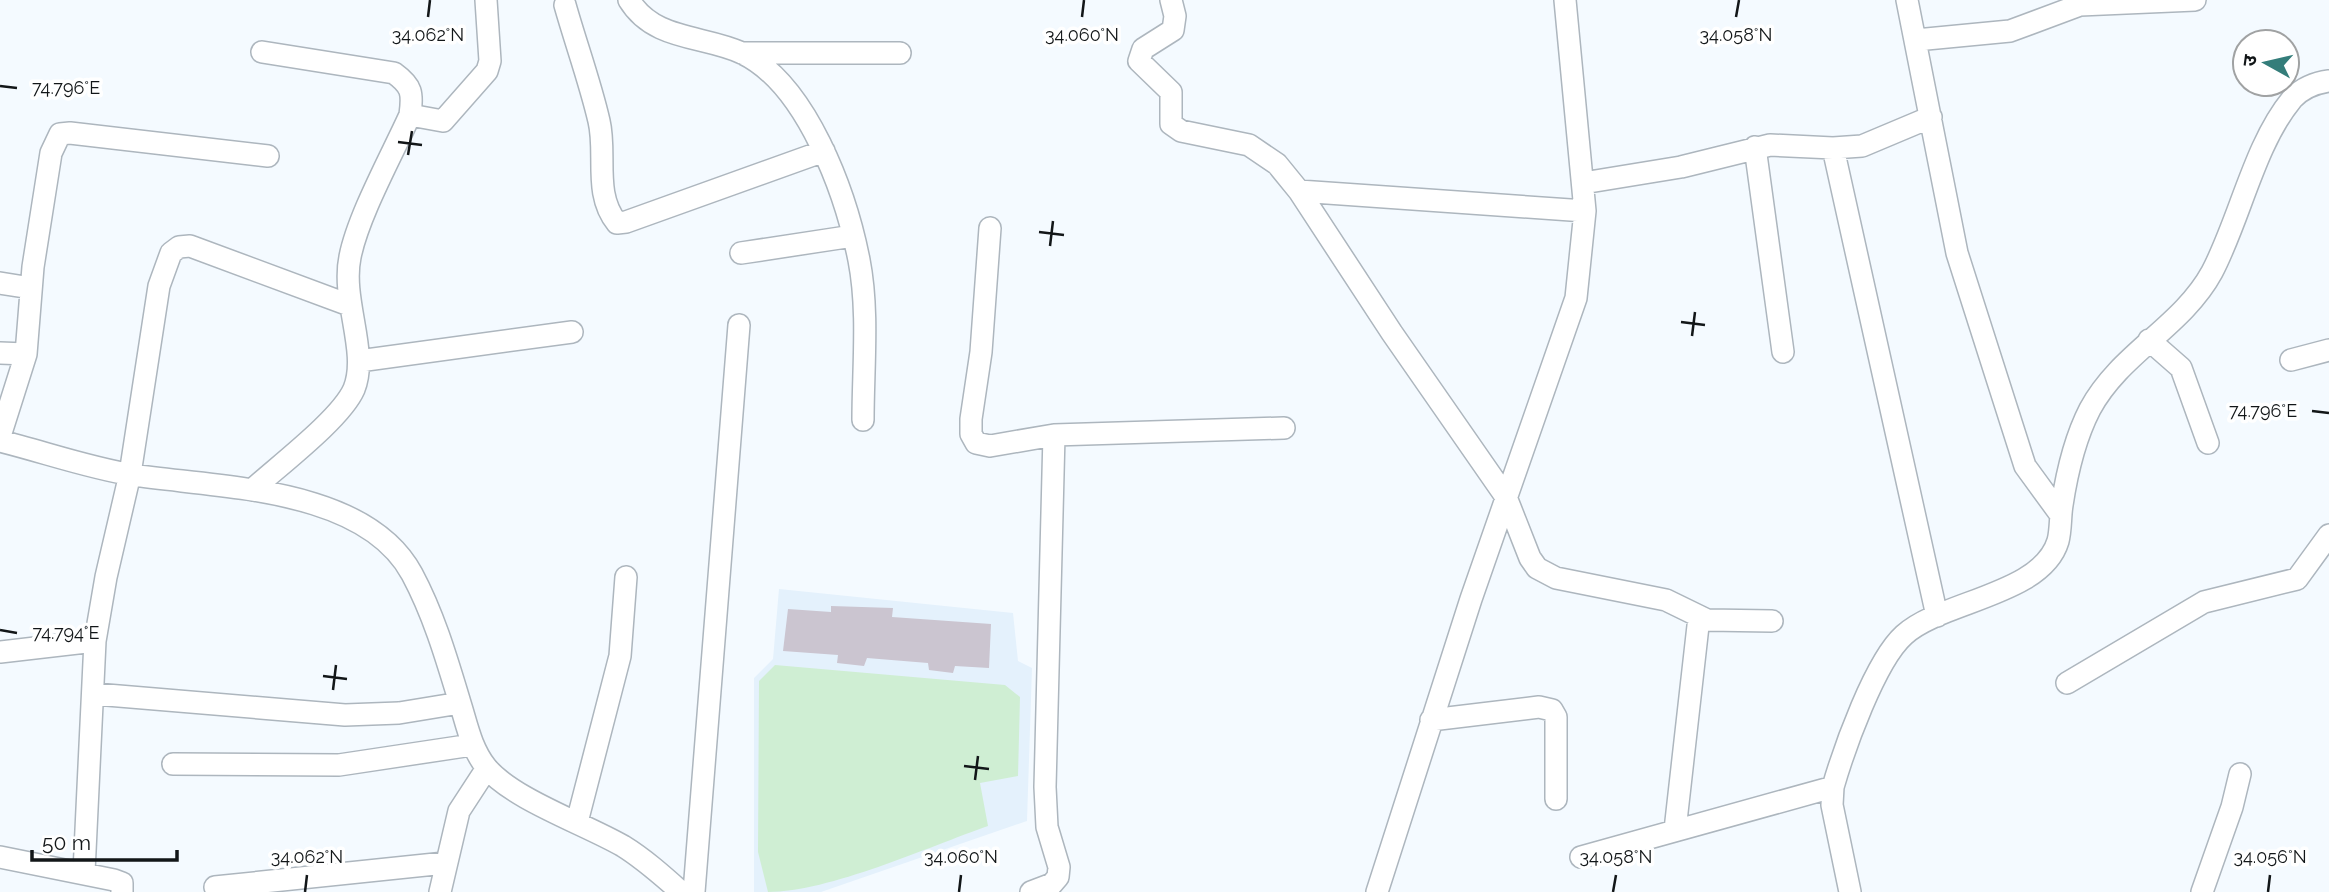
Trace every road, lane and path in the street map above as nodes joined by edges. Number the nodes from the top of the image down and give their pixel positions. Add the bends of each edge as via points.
1 (486, 0) edge
2 (629, 0) edge
3 (1171, 0) edge
4 (1565, 0) edge
5 (1907, 0) edge
6 (2195, 0) edge
7 (565, 5) dead end
8 (1916, 40) junction
9 (262, 52) dead end
10 (742, 53) junction
11 (900, 53) dead end
12 (2329, 81) edge
13 (410, 115) junction
14 (1931, 117) junction
15 (1755, 147) junction
16 (1833, 148) junction
17 (824, 151) junction
18 (268, 156) dead end
19 (1583, 183) junction
20 (1299, 191) junction
21 (1585, 211) junction
22 (990, 228) dead end
23 (853, 236) junction
24 (741, 253) dead end
25 (0, 283) edge
26 (31, 288) junction
27 (349, 305) junction
28 (739, 325) dead end
29 (572, 332) dead end
30 (2150, 340) junction
31 (2329, 350) edge
32 (0, 352) edge
33 (1783, 352) dead end
34 (26, 354) junction
35 (2291, 360) dead end
36 (359, 361) junction
37 (863, 420) dead end
38 (1284, 428) dead end
39 (1054, 435) junction
40 (0, 438) edge
41 (2208, 443) dead end
42 (130, 474) junction
43 (252, 490) junction
44 (1506, 497) junction
45 (2060, 514) junction
46 (2329, 536) edge
47 (626, 577) dead end
48 (1699, 617) junction
49 (1937, 617) junction
50 (1772, 621) dead end
51 (96, 641) junction
52 (0, 652) edge
53 (2067, 683) dead end
54 (95, 694) junction
55 (460, 703) junction
56 (1430, 720) junction
57 (472, 745) junction
58 (173, 764) dead end
59 (487, 768) junction
60 (2240, 774) dead end
61 (1833, 787) junction
62 (1556, 799) dead end
63 (577, 822) junction
64 (1675, 830) junction
65 (0, 857) edge
66 (1581, 857) dead end
67 (445, 863) junction
68 (84, 872) junction
69 (215, 887) dead end
70 (681, 891) edge
71 (122, 892) edge
72 (440, 892) edge
73 (1031, 892) edge
74 (1377, 892) edge
75 (1850, 892) edge
76 (2202, 892) edge

1 - 13 street via 490,61 484,78 443,121
2 - 10 street via 661,29
3 - 20 street via 1173,30 1143,49 1139,61 1171,92 1171,124 1181,131 1256,148 1277,164
4 - 19 street
5 - 8 street
6 - 8 street via 2080,5 2010,31
7 - 17 street via 599,121 602,179 617,223
8 - 14 street
9 - 13 street via 394,73 408,83 413,95
10 - 11 street
10 - 17 street via 788,91
12 - 30 street via 2308,86 2292,99 2256,165 2212,272 2176,317
13 - 27 street via 357,235 350,258
14 - 16 street via 1879,141
14 - 45 street via 1957,253 2025,466
15 - 16 street
15 - 19 street via 1681,167
15 - 33 street
16 - 49 street
17 - 23 street
18 - 26 street via 60,135 51,153
19 - 21 street
20 - 21 street
20 - 44 street
21 - 44 street via 1576,298
22 - 39 street via 971,434 976,443 990,446
23 - 24 street
23 - 37 street via 862,287
25 - 26 street
26 - 34 street
27 - 36 street
27 - 42 street via 205,250 179,247 171,253 159,286
28 - 70 street
29 - 36 street
30 - 41 street via 2181,368
30 - 45 street via 2117,368 2090,410 2071,461
31 - 35 street
32 - 34 street
34 - 40 street
36 - 43 street via 349,398
38 - 39 street
39 - 73 street via 1045,787 1047,827 1059,867 1052,884
40 - 42 street
42 - 43 street
42 - 51 street
43 - 55 street via 353,519 387,543 411,572 430,610
44 - 48 street via 1530,558 1546,574 1666,600
44 - 56 street
45 - 49 street via 2051,557 2036,570
46 - 53 street via 2297,579 2204,602
47 - 63 street via 620,656
48 - 50 street via 1715,622
48 - 64 street
49 - 61 street via 1913,627 1885,657
51 - 52 street
51 - 54 street
54 - 55 street via 345,715 399,713
54 - 68 street
55 - 57 street
56 - 62 street via 1539,707 1552,710 1556,717
56 - 74 street
57 - 58 street via 339,765
57 - 59 street
59 - 63 street via 518,792
59 - 67 street via 459,811
60 - 76 street
61 - 64 street
61 - 75 street via 1832,805
63 - 70 street via 623,846
64 - 66 street
65 - 68 street
67 - 69 street
67 - 72 street
68 - 71 street via 122,883

